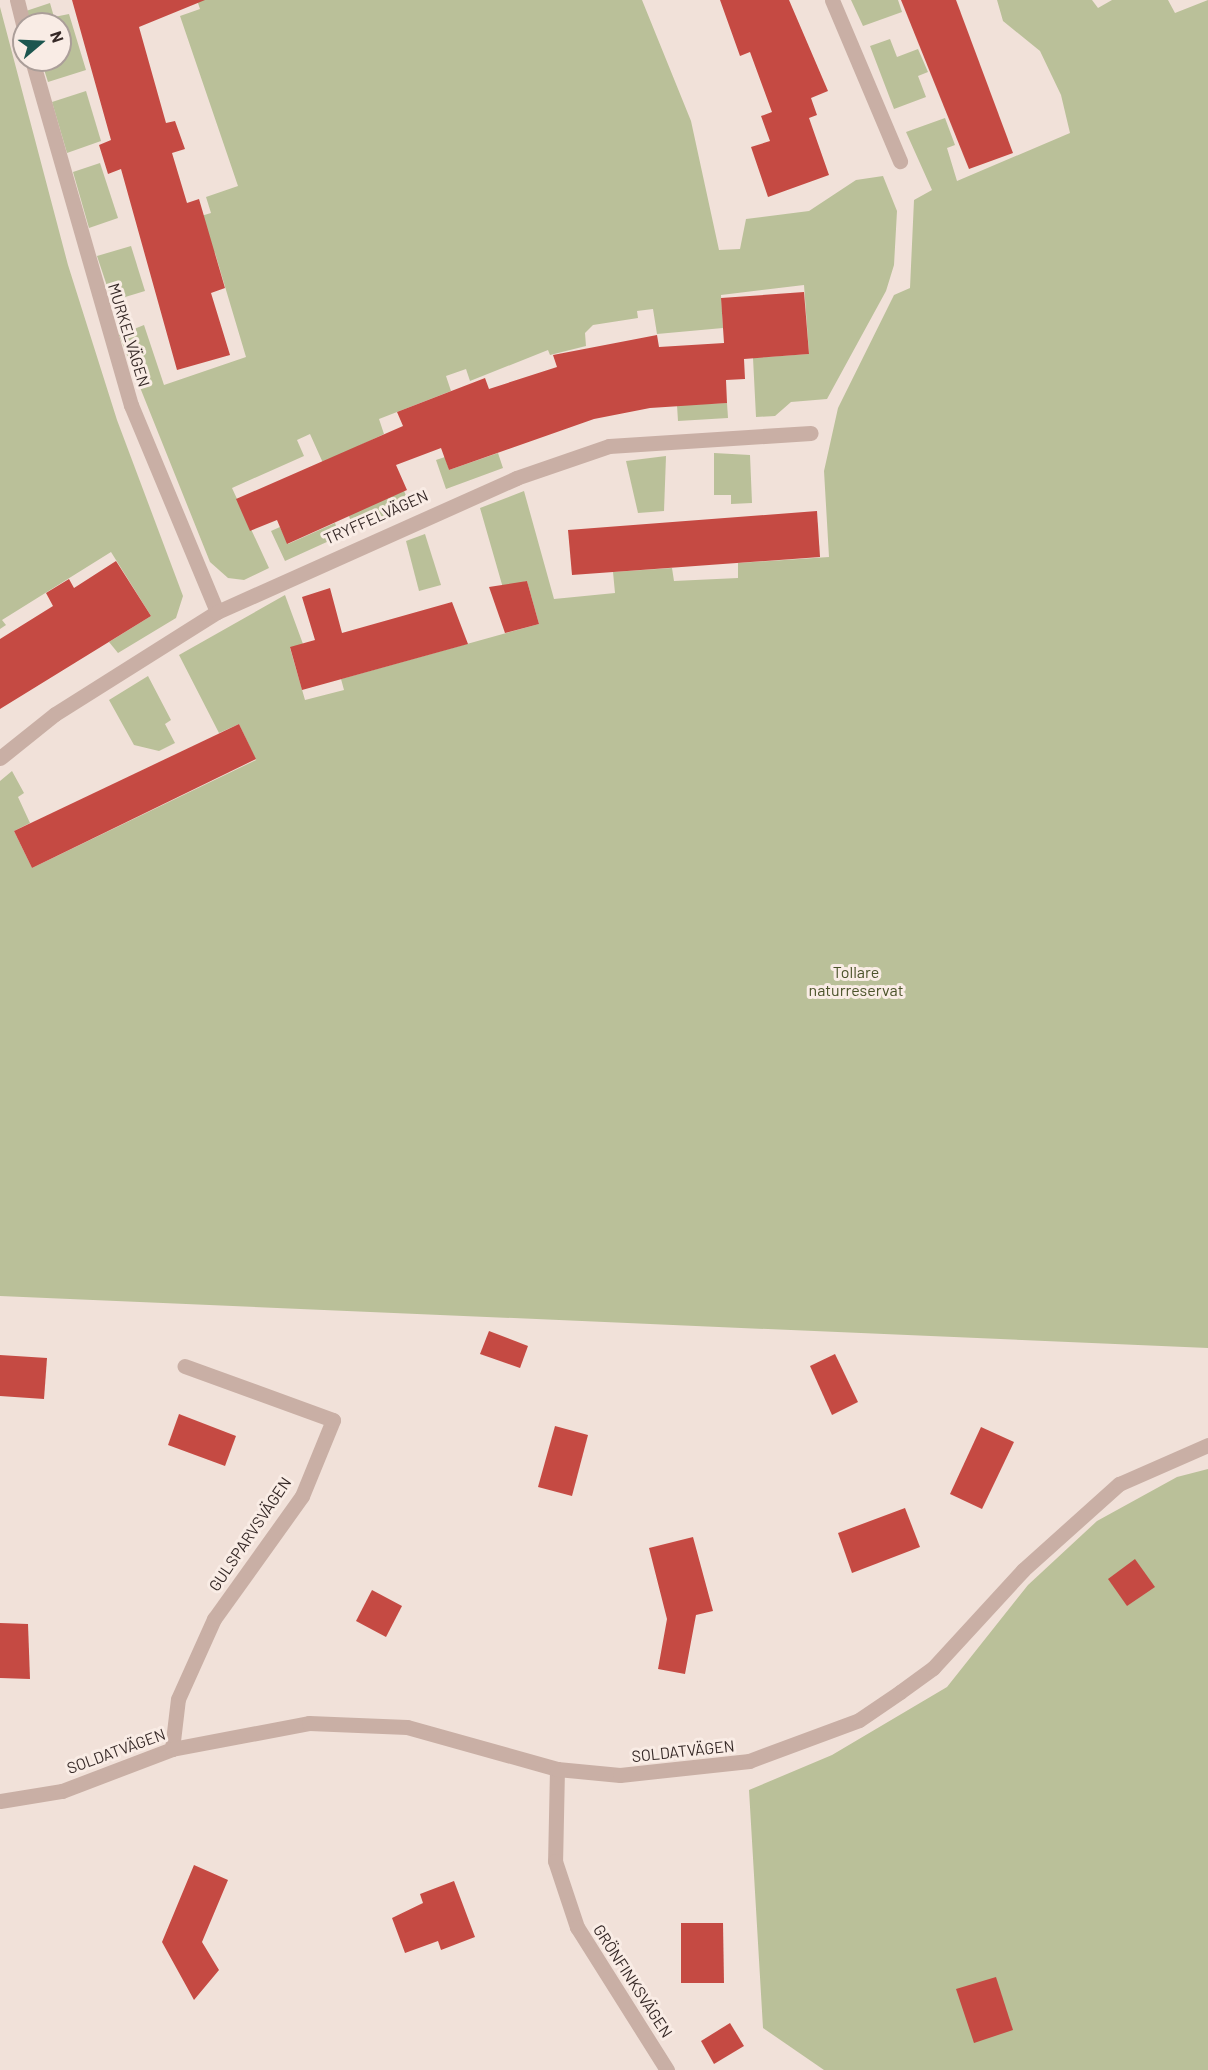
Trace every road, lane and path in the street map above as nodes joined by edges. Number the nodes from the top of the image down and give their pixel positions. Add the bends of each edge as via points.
1 (832, 0) edge
2 (35, 72) edge
3 (900, 161) dead end
4 (811, 433) dead end
5 (217, 612) junction
6 (0, 758) edge
7 (185, 1366) dead end
8 (1208, 1445) edge
9 (172, 1749) junction
10 (557, 1769) junction
11 (0, 1801) edge
12 (667, 2070) edge

1 - 3 street
2 - 5 street, MURKELVÄGEN via 131,405
4 - 5 street, TRYFFELVÄGEN via 665,439 587,451 441,508
5 - 6 street, TRYFFELVÄGEN via 55,714
7 - 9 street, GULSPARVSVÄGEN via 333,1420 302,1496 214,1619 178,1699
8 - 10 street, SOLDATVÄGEN via 1119,1484 1023,1570 933,1668 859,1720 749,1761 683,1772 620,1775
9 - 10 street, SOLDATVÄGEN via 309,1723 407,1727
9 - 11 street, SOLDATVÄGEN via 62,1791
10 - 12 street, GRÖNFINKSVÄGEN via 555,1861 577,1927

